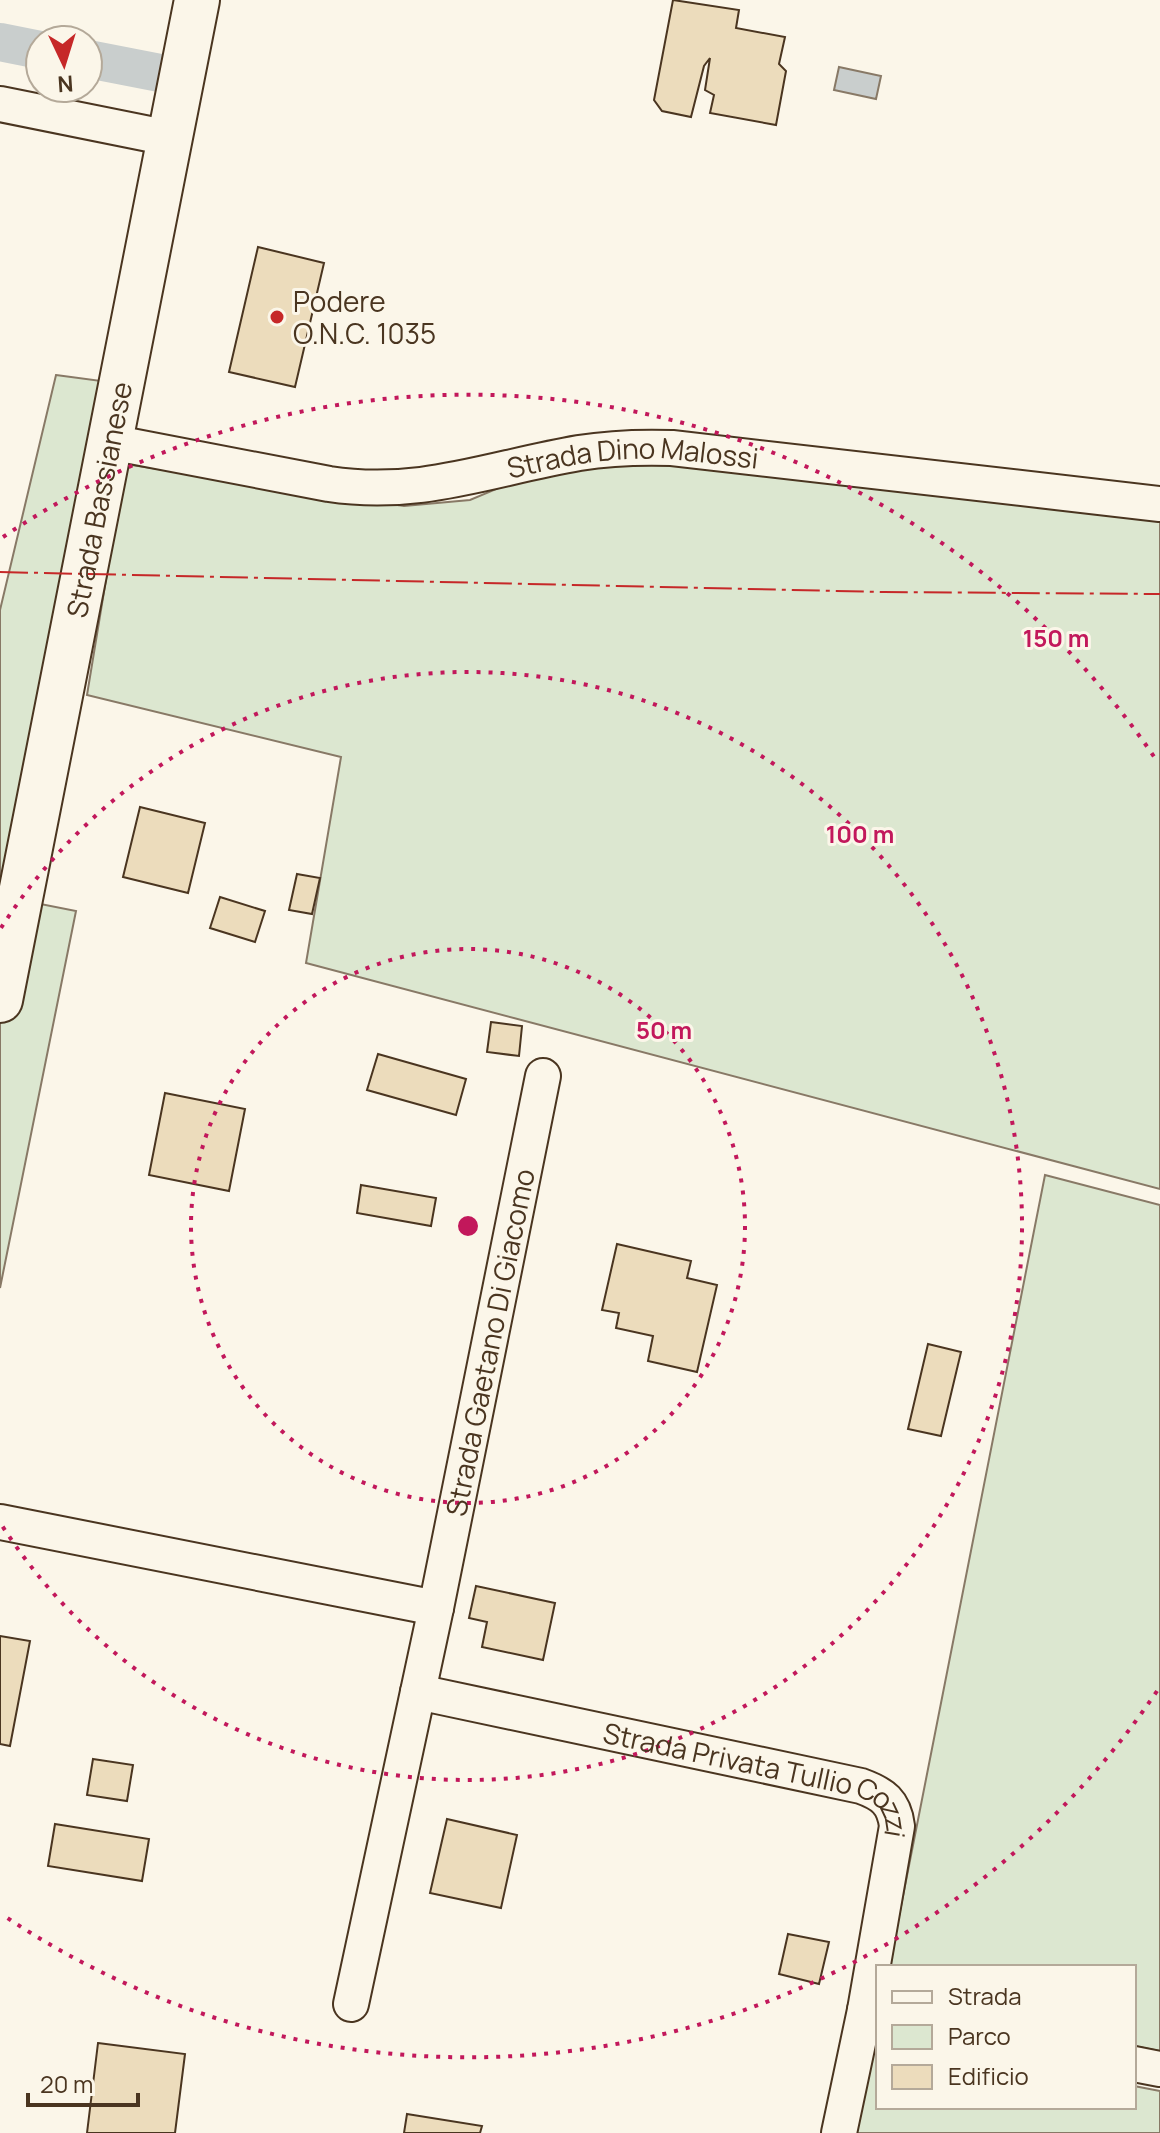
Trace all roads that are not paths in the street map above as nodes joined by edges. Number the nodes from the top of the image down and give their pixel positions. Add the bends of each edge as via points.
1 (197, 0) edge
2 (0, 104) edge
3 (169, 138) junction
4 (110, 442) junction
5 (1160, 504) edge
6 (0, 1000) edge
7 (543, 1076) dead end
8 (0, 1522) edge
9 (436, 1608) junction
10 (418, 1692) junction
11 (878, 1965) edge
12 (876, 1976) edge
13 (351, 2004) dead end
14 (871, 2012) edge
15 (1136, 2064) edge
16 (1160, 2069) edge
17 (839, 2133) edge

1 - 3 street, Strada Bassianese
2 - 3 street
3 - 4 street, Strada Bassianese
4 - 5 street, Strada Dino Malossi via 377,488 436,485 595,451 672,448
4 - 6 street, Strada Bassianese
7 - 9 street, Strada Gaetano Di Giacomo
8 - 9 street
9 - 10 street, Strada Gaetano Di Giacomo
10 - 11 street, Strada Privata Tullio Cozzi via 861,1786 883,1795 892,1804 897,1826
10 - 13 street, Strada Gaetano Di Giacomo
12 - 14 street, Strada Privata Tullio Cozzi
14 - 17 street
15 - 16 street

